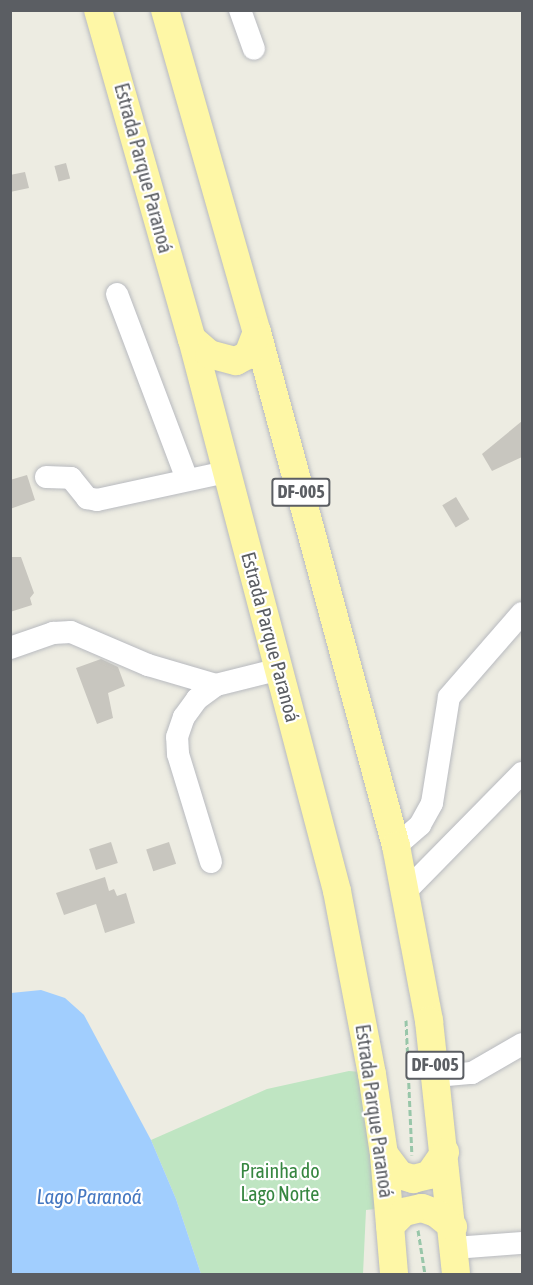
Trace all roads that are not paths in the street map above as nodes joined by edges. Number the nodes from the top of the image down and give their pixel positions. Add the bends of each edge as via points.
1 (98, 10) edge
2 (165, 10) edge
3 (240, 10) edge
4 (254, 49) dead end
5 (117, 294) dead end
6 (257, 332) junction
7 (192, 339) junction
8 (226, 472) junction
9 (46, 477) dead end
10 (187, 479) junction
11 (522, 613) edge
12 (10, 648) edge
13 (280, 669) junction
14 (216, 685) junction
15 (522, 773) edge
16 (396, 846) junction
17 (211, 862) dead end
18 (405, 892) junction
19 (522, 1044) edge
20 (436, 1076) junction
21 (445, 1152) junction
22 (384, 1154) junction
23 (390, 1226) junction
24 (522, 1243) edge
25 (455, 1250) edge
26 (394, 1275) edge

1 - 7 main road, Estrada Parque Paranoá
2 - 6 main road, DF-005
3 - 4 street
5 - 10 street
6 - 7 main road via 248,355 236,361 209,354
6 - 16 main road, DF-005
7 - 8 main road, Estrada Parque Paranoá
8 - 10 street
8 - 13 main road, Estrada Parque Paranoá
9 - 10 street via 71,478 87,498 97,500
11 - 16 street via 449,697 432,803 420,825
12 - 14 street via 53,633 71,632 148,665
13 - 14 street
13 - 22 main road, Estrada Parque Paranoá via 338,891
14 - 17 street via 190,708 177,737 178,754
15 - 18 street
16 - 18 main road, DF-005
18 - 20 main road, DF-005
19 - 20 street via 472,1073
20 - 21 main road, DF-005
21 - 22 main road via 429,1175 413,1179 400,1175
21 - 25 main road, DF-005
22 - 23 main road, Estrada Parque Paranoá
23 - 25 main road via 404,1212 415,1208 436,1213
23 - 26 main road, Estrada Parque Paranoá
24 - 25 street

